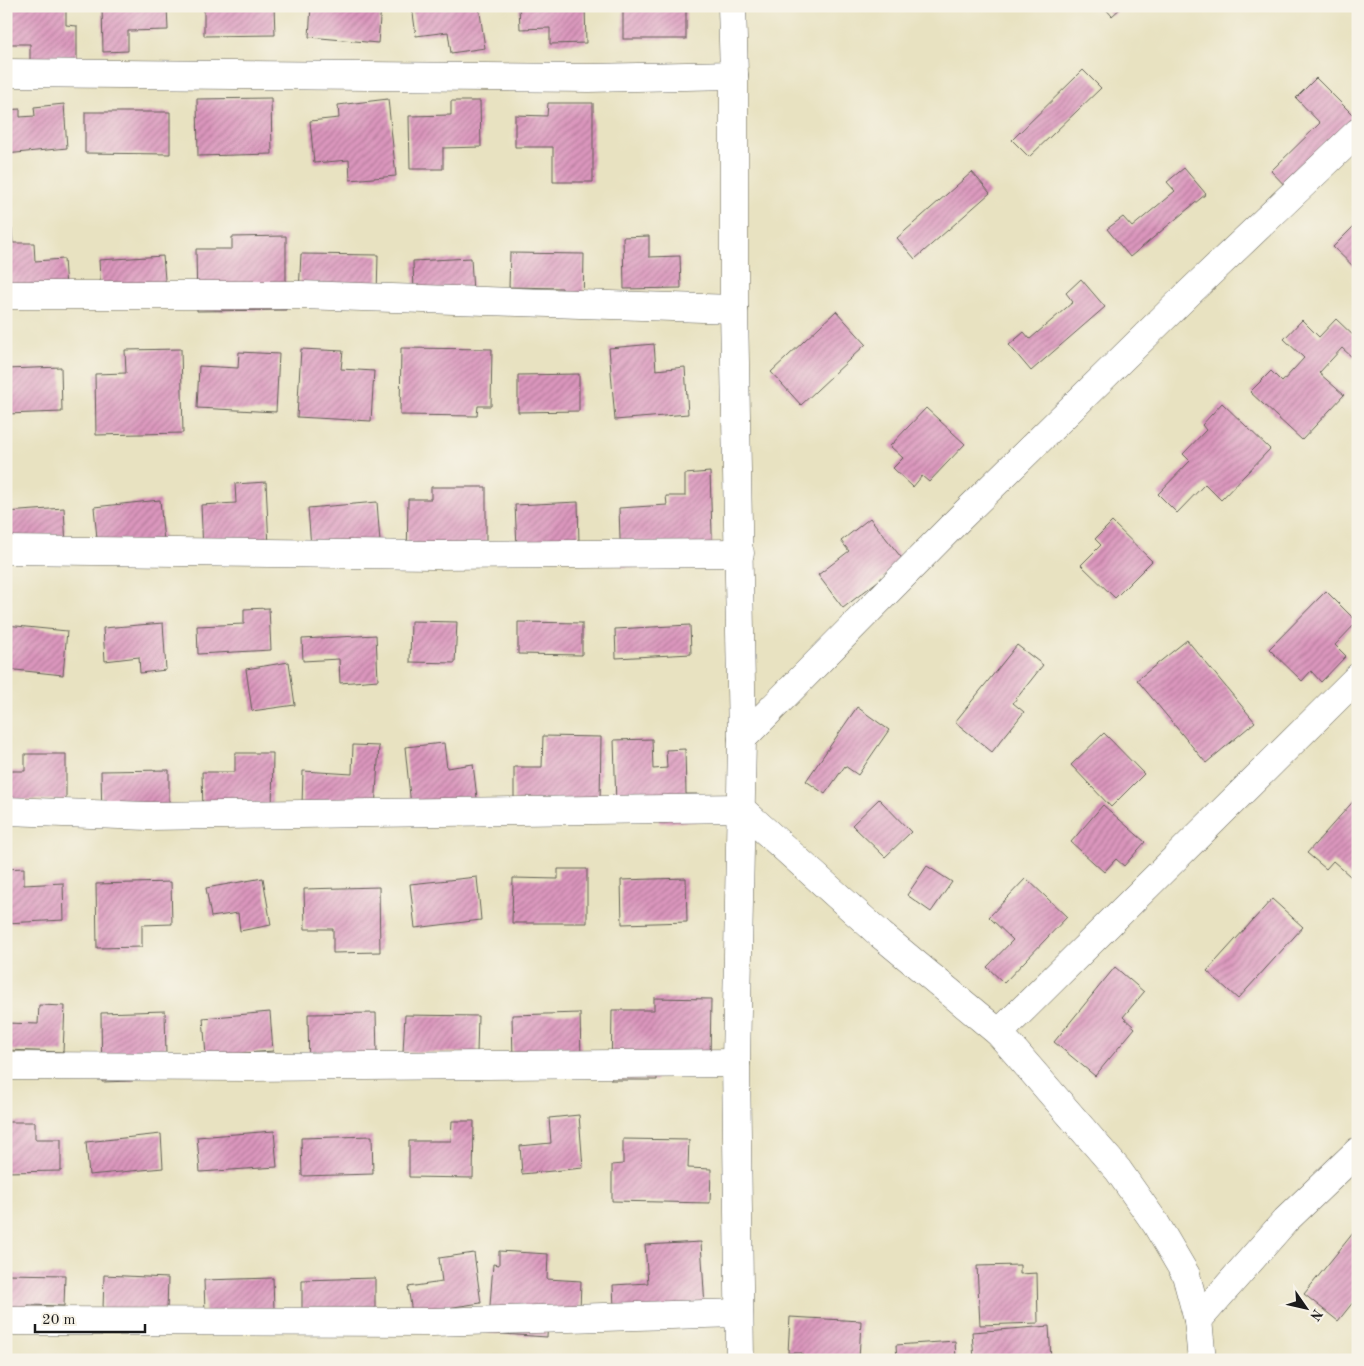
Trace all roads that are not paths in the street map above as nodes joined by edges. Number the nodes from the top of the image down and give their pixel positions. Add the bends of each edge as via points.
1 (732, 6) edge
2 (6, 73) edge
3 (734, 76) junction
4 (1358, 132) edge
5 (6, 295) edge
6 (734, 309) junction
7 (6, 550) edge
8 (740, 553) junction
9 (1358, 677) edge
10 (742, 740) junction
11 (740, 808) junction
12 (6, 811) edge
13 (999, 1033) junction
14 (736, 1063) junction
15 (6, 1066) edge
16 (1358, 1151) edge
17 (739, 1313) junction
18 (1198, 1320) junction
19 (6, 1321) edge
20 (740, 1360) edge
21 (1202, 1360) edge

1 - 3 street
2 - 3 street via 589,78
3 - 6 street
4 - 10 street via 960,518
5 - 6 street via 300,295
6 - 8 street
7 - 8 street via 433,555
8 - 10 street
9 - 13 street
10 - 11 street
11 - 12 street via 148,816
11 - 13 street via 881,934
11 - 14 street
13 - 18 street via 1118,1170 1156,1224 1186,1275
14 - 15 street
14 - 17 street
16 - 18 street via 1285,1221
17 - 19 street via 433,1322
17 - 20 street
18 - 21 street

